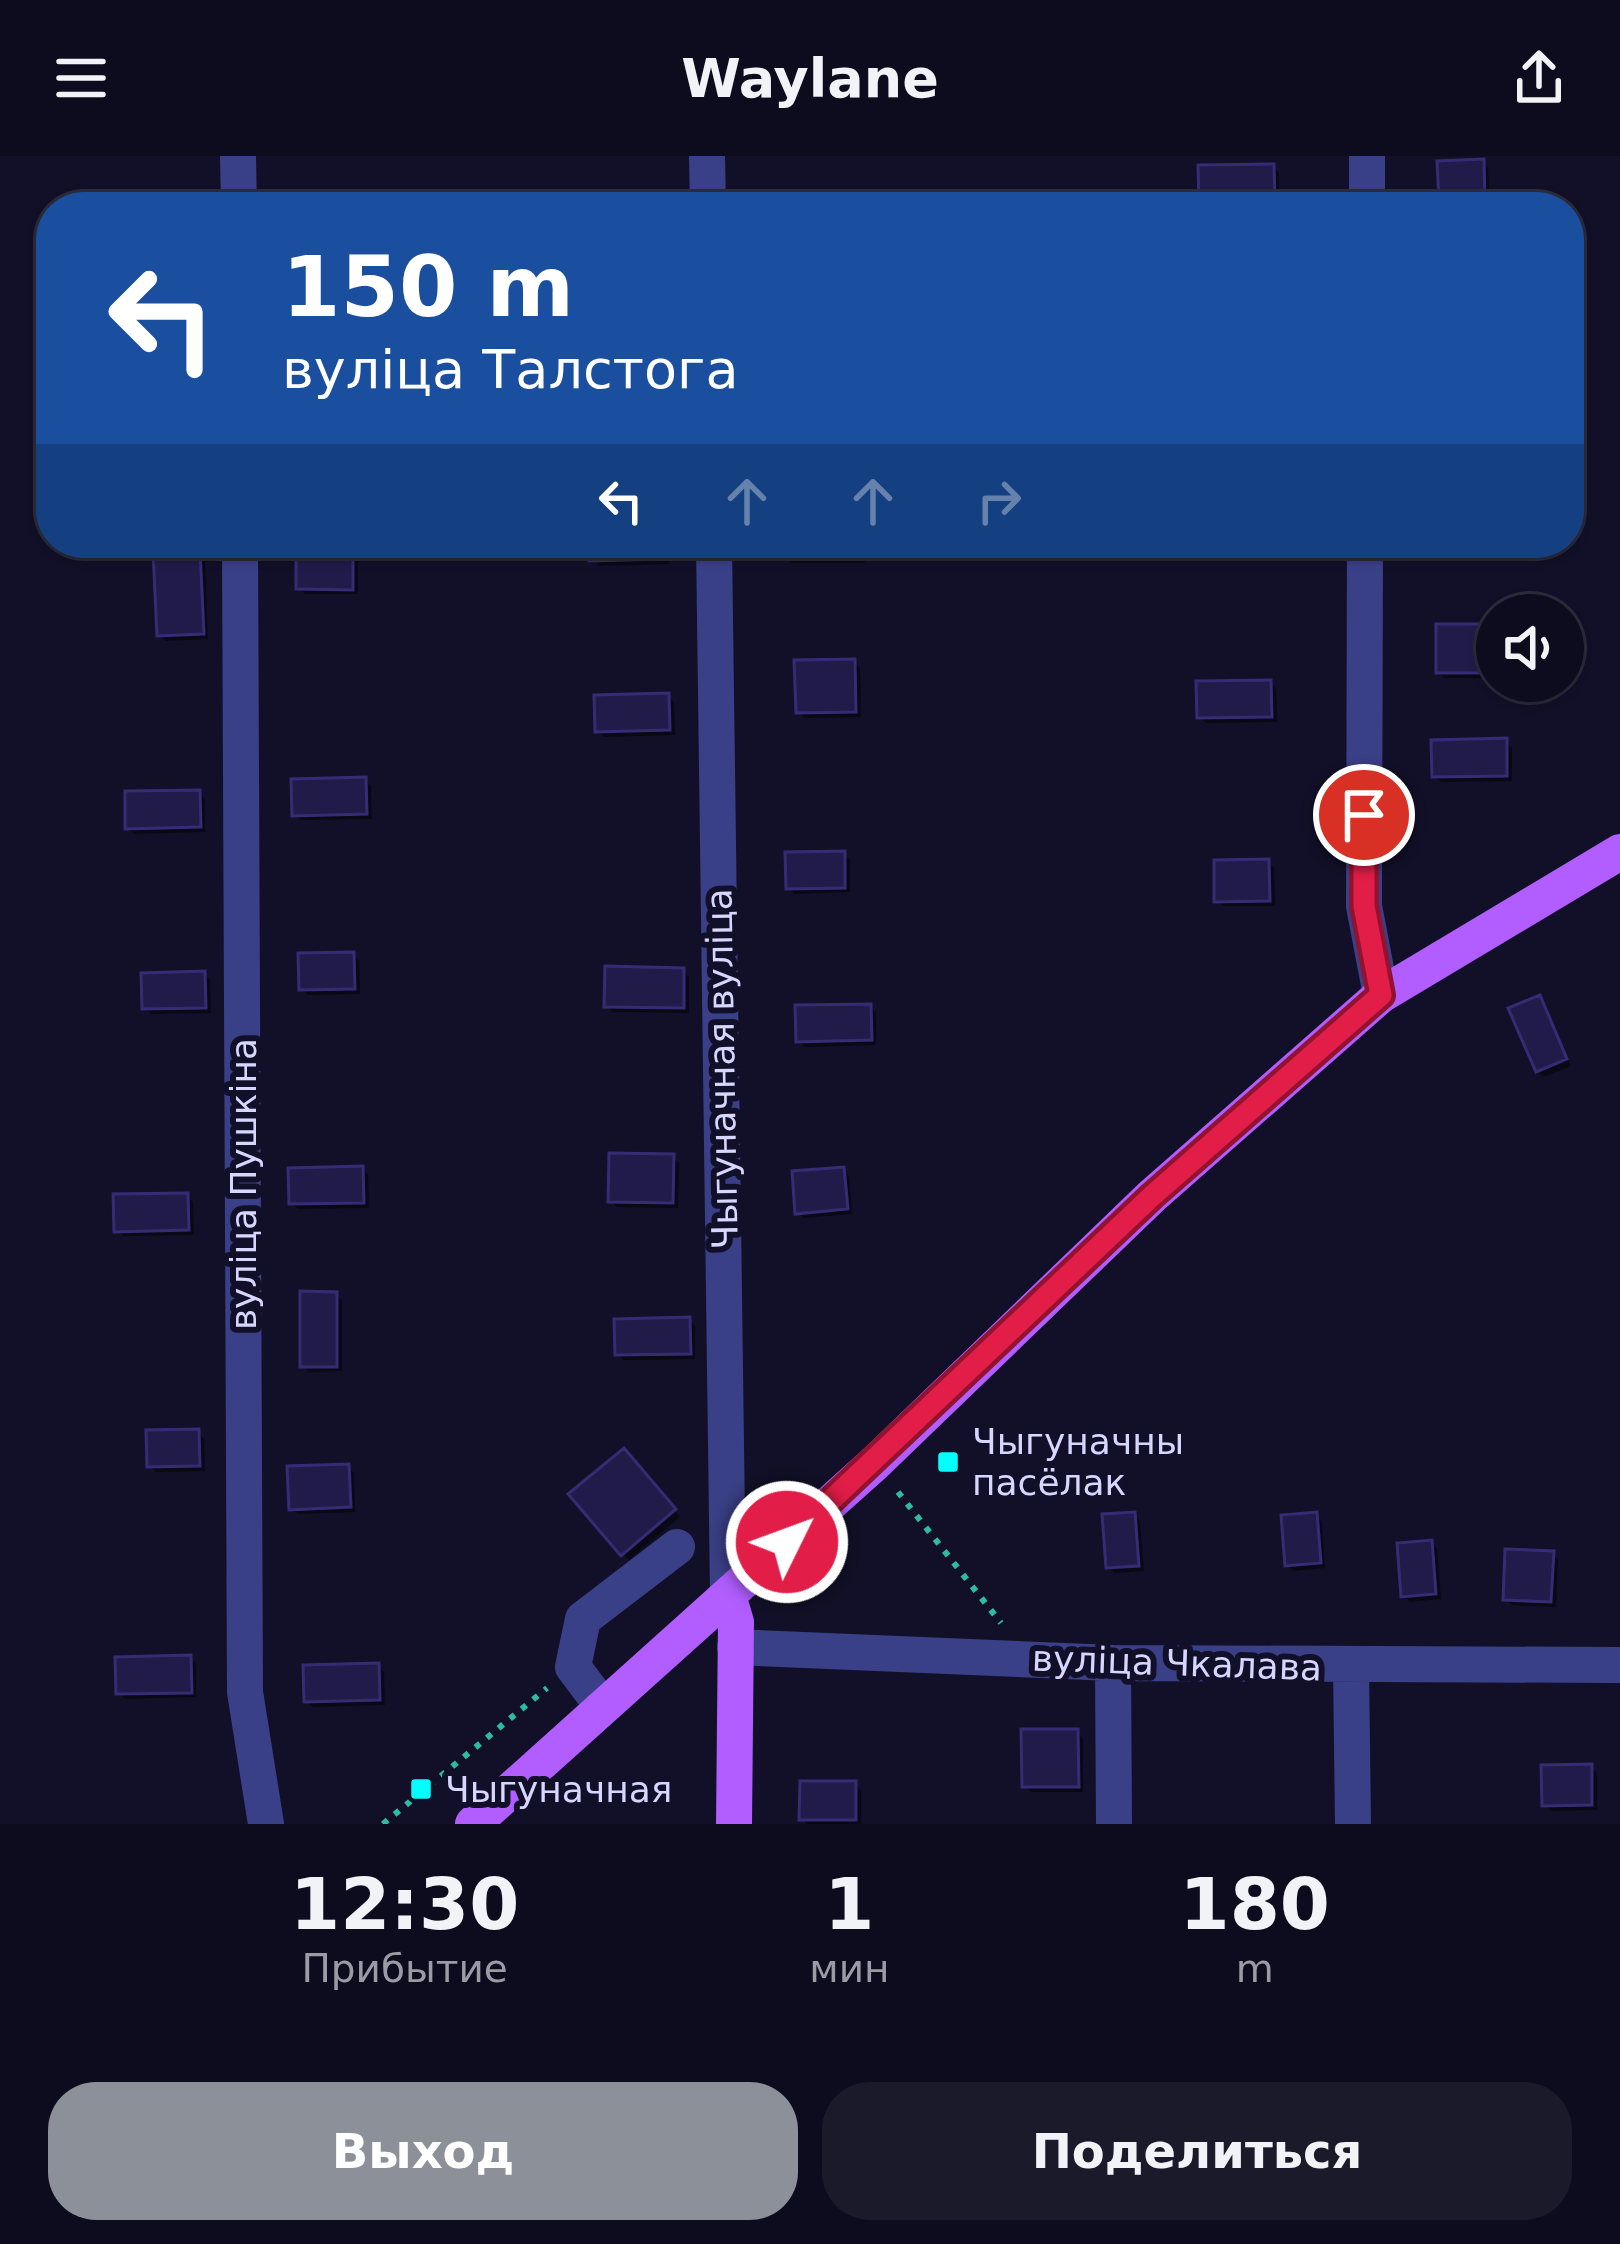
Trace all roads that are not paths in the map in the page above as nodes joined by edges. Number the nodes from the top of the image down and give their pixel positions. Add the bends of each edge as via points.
1 (238, 156) edge
2 (707, 156) edge
3 (1367, 156) edge
4 (239, 192) edge
5 (708, 192) edge
6 (1366, 192) edge
7 (240, 558) edge
8 (713, 558) edge
9 (1365, 558) edge
10 (1620, 852) edge
11 (1381, 995) junction
12 (677, 1547) dead end
13 (728, 1595) junction
14 (735, 1647) junction
15 (1113, 1663) junction
16 (1620, 1665) edge
17 (1351, 1667) junction
18 (603, 1707) junction
19 (266, 1824) edge
20 (473, 1824) edge
21 (734, 1824) edge
22 (1114, 1824) edge
23 (1354, 1824) edge

1 - 4 street
2 - 5 street
3 - 6 street
7 - 19 street, вуліца Пушкіна via 245,1692
8 - 13 street, Чыгуначная вуліца
9 - 11 street via 1364,906
10 - 11 main road
11 - 13 main road via 1152,1196
12 - 18 street via 584,1619 574,1667
13 - 14 main road
13 - 18 main road
14 - 15 street, вуліца Чкалава
14 - 21 main road
15 - 17 street, вуліца Чкалава
15 - 22 street
16 - 17 street, вуліца Чкалава
17 - 23 street
18 - 20 main road

